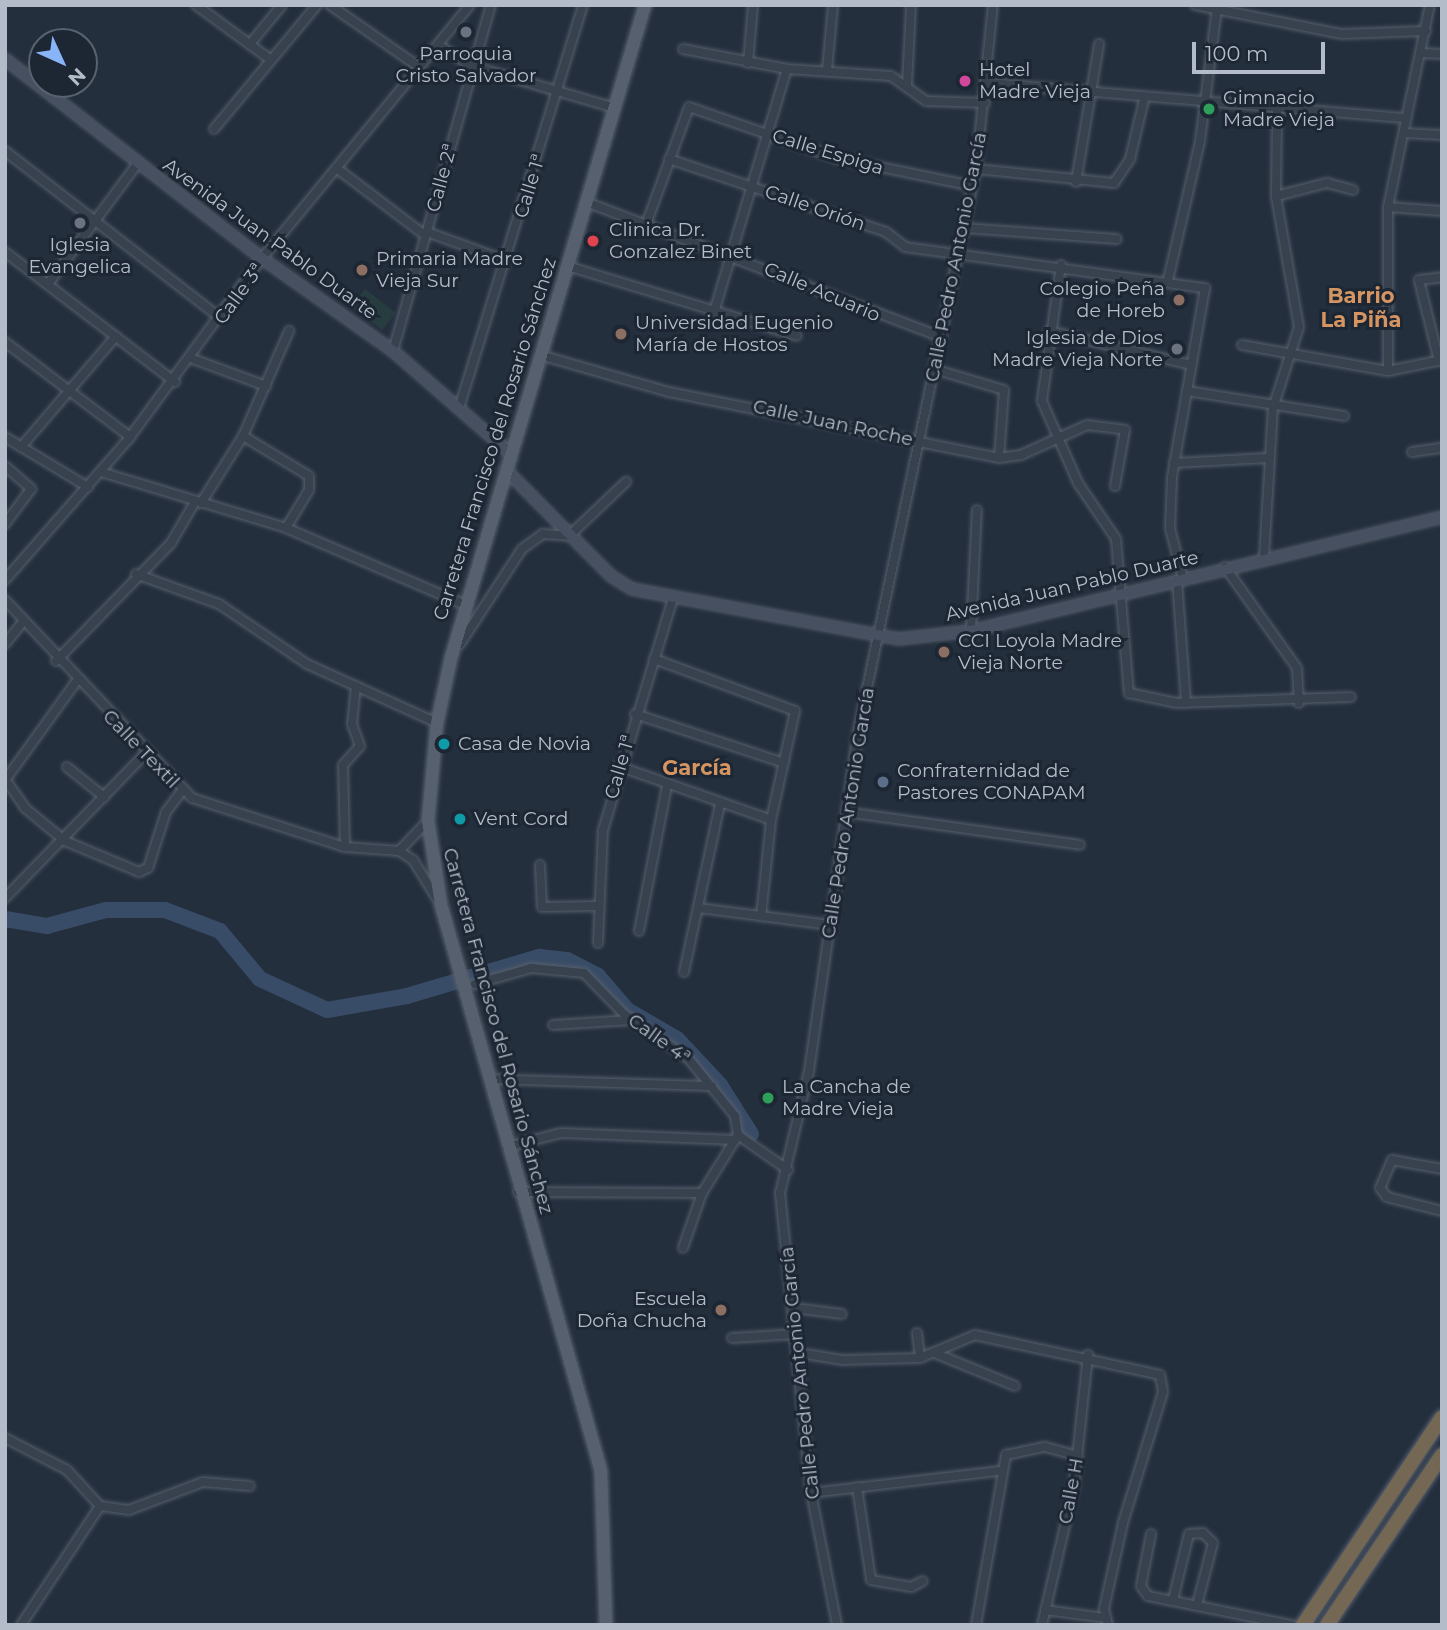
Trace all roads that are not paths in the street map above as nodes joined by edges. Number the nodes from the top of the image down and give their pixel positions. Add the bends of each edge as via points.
1 (197, 5) edge
2 (282, 5) edge
3 (330, 5) edge
4 (470, 5) edge
5 (491, 5) edge
6 (583, 5) edge
7 (645, 5) edge
8 (754, 5) edge
9 (833, 5) edge
10 (911, 5) edge
11 (993, 5) edge
12 (1195, 5) edge
13 (1430, 5) edge
14 (312, 6) edge
15 (208, 8) edge
16 (1217, 8) junction
17 (1426, 32) junction
18 (250, 44) junction
19 (1099, 44) dead end
20 (438, 46) junction
21 (683, 49) dead end
22 (1422, 53) junction
23 (1442, 54) edge
24 (5, 59) edge
25 (271, 60) junction
26 (748, 63) junction
27 (472, 66) junction
28 (419, 67) junction
29 (787, 69) junction
30 (827, 70) junction
31 (988, 83) junction
32 (906, 85) junction
33 (558, 91) junction
34 (1093, 93) junction
35 (1144, 100) junction
36 (985, 103) junction
37 (1205, 104) junction
38 (615, 108) junction
39 (1278, 108) junction
40 (1407, 118) junction
41 (214, 129) dead end
42 (1404, 133) junction
43 (769, 134) junction
44 (1442, 135) edge
45 (5, 150) edge
46 (669, 159) junction
47 (138, 163) junction
48 (976, 169) junction
49 (339, 170) junction
50 (1076, 182) junction
51 (753, 187) junction
52 (972, 187) junction
53 (1353, 190) dead end
54 (1276, 196) junction
55 (586, 202) junction
56 (1388, 207) junction
57 (1442, 211) edge
58 (93, 220) junction
59 (647, 222) junction
60 (964, 228) junction
61 (426, 234) junction
62 (1117, 239) dead end
63 (5, 252) edge
64 (733, 253) junction
65 (959, 256) junction
66 (263, 259) junction
67 (507, 261) junction
68 (567, 265) junction
69 (1061, 265) junction
70 (1442, 278) edge
71 (1168, 280) junction
72 (48, 284) junction
73 (714, 312) junction
74 (220, 318) junction
75 (289, 331) dead end
76 (1049, 331) junction
77 (116, 336) junction
78 (797, 337) dead end
79 (941, 337) junction
80 (5, 342) edge
81 (1242, 345) dead end
82 (393, 351) junction
83 (540, 355) junction
84 (1287, 356) junction
85 (193, 359) junction
86 (1440, 361) edge
87 (1192, 365) junction
88 (934, 369) junction
89 (1388, 371) junction
90 (175, 382) junction
91 (266, 386) junction
92 (69, 389) junction
93 (1187, 391) junction
94 (460, 405) junction
95 (1273, 408) junction
96 (1344, 416) dead end
97 (243, 436) junction
98 (5, 437) edge
99 (130, 437) junction
100 (1056, 439) junction
101 (918, 441) junction
102 (21, 447) junction
103 (1442, 448) edge
104 (1412, 452) dead end
105 (510, 453) junction
106 (999, 458) junction
107 (1268, 458) junction
108 (1174, 463) junction
109 (5, 466) edge
110 (505, 469) junction
111 (101, 472) junction
112 (626, 482) dead end
113 (1115, 486) dead end
114 (88, 487) junction
115 (198, 502) junction
116 (977, 510) dead end
117 (1442, 517) edge
118 (5, 524) edge
119 (286, 528) junction
120 (569, 536) junction
121 (1264, 558) junction
122 (1226, 567) junction
123 (136, 573) junction
124 (5, 580) edge
125 (1180, 580) junction
126 (1123, 593) junction
127 (673, 598) junction
128 (5, 600) edge
129 (466, 605) junction
130 (22, 623) junction
131 (971, 631) junction
132 (876, 636) junction
133 (5, 644) edge
134 (451, 658) junction
135 (654, 659) junction
136 (56, 661) junction
137 (76, 682) junction
138 (356, 686) junction
139 (1351, 697) dead end
140 (1186, 703) junction
141 (1298, 703) junction
142 (635, 714) junction
143 (437, 723) junction
144 (145, 754) junction
145 (784, 763) junction
146 (618, 766) junction
147 (67, 767) dead end
148 (6, 779) edge
149 (667, 786) junction
150 (182, 792) junction
151 (104, 797) junction
152 (720, 804) junction
153 (846, 812) junction
154 (771, 820) junction
155 (428, 821) junction
156 (65, 841) junction
157 (1080, 845) dead end
158 (345, 846) junction
159 (399, 851) junction
160 (540, 865) dead end
161 (5, 898) edge
162 (441, 905) junction
163 (599, 906) junction
164 (699, 908) junction
165 (761, 916) junction
166 (830, 925) junction
167 (639, 931) dead end
168 (598, 943) dead end
169 (684, 972) dead end
170 (469, 983) junction
171 (631, 1020) junction
172 (553, 1025) dead end
173 (488, 1079) junction
174 (712, 1086) junction
175 (737, 1138) junction
176 (507, 1147) junction
177 (1442, 1169) edge
178 (788, 1170) junction
179 (519, 1192) junction
180 (702, 1193) junction
181 (1442, 1211) edge
182 (683, 1248) dead end
183 (794, 1308) junction
184 (842, 1314) dead end
185 (917, 1333) dead end
186 (797, 1334) junction
187 (732, 1338) dead end
188 (799, 1353) junction
189 (937, 1354) junction
190 (1088, 1355) junction
191 (920, 1358) junction
192 (1015, 1386) dead end
193 (1442, 1417) edge
194 (5, 1438) edge
195 (1442, 1455) edge
196 (1078, 1456) junction
197 (998, 1471) junction
198 (250, 1486) dead end
199 (857, 1487) junction
200 (811, 1493) junction
201 (100, 1506) junction
202 (1152, 1534) dead end
203 (923, 1581) dead end
204 (1173, 1600) junction
205 (1197, 1605) junction
206 (1045, 1610) junction
207 (1107, 1621) edge
208 (20, 1625) edge
209 (606, 1625) edge
210 (836, 1625) edge
211 (976, 1625) edge
212 (1042, 1625) edge
213 (1292, 1625) edge
214 (1303, 1625) edge
215 (1326, 1625) edge

1 - 15 street
2 - 18 street
3 - 28 street
4 - 20 street, Calle 3ª
5 - 27 street, Calle 2ª
6 - 33 street, Calle 1ª
7 - 38 main road, Carretera Francisco del Rosario Sánchez
8 - 26 street
9 - 30 street
10 - 32 street
11 - 31 street, Calle Pedro Antonio García
12 - 16 street
13 - 17 street
14 - 25 street
15 - 18 street
16 - 17 street via 1342,34
16 - 37 street
17 - 22 street
18 - 25 street
19 - 34 street
20 - 27 street
20 - 28 street, Calle 3ª
21 - 26 street
22 - 23 street
22 - 40 street
24 - 47 main road, Avenida Juan Pablo Duarte
25 - 41 street
26 - 29 street
27 - 33 street
27 - 61 street, Calle 2ª
28 - 49 street, Calle 3ª
29 - 30 street
29 - 43 street
30 - 32 street via 891,76
31 - 34 street
31 - 36 street, Calle Pedro Antonio García
32 - 36 street via 926,102
33 - 38 street
33 - 67 street, Calle 1ª
34 - 35 street
34 - 50 street
35 - 37 street
35 - 50 street via 1122,175 1110,184
36 - 48 street, Calle Pedro Antonio García
37 - 39 street
37 - 71 street
38 - 55 main road, Carretera Francisco del Rosario Sánchez
39 - 40 street
39 - 54 street
40 - 42 street
42 - 44 street
42 - 56 street
43 - 46 street, Calle Espiga via 687,109
43 - 51 street
43 - 52 street, Calle Espiga via 836,158
45 - 58 street
46 - 51 street, Calle Orión
46 - 59 street
47 - 58 street
47 - 66 main road, Avenida Juan Pablo Duarte
48 - 50 street
48 - 52 street, Calle Pedro Antonio García
49 - 61 street
49 - 66 street, Calle 3ª
51 - 64 street
51 - 65 street, Calle Orión via 886,232 905,247
52 - 60 street, Calle Pedro Antonio García
53 - 54 street via 1327,183
54 - 84 street via 1300,284 1299,327
55 - 59 street, Calle Acuario
55 - 68 main road, Carretera Francisco del Rosario Sánchez
56 - 57 street
56 - 89 street
58 - 72 street
58 - 74 street
59 - 64 street, Calle Acuario
60 - 62 street
60 - 65 street, Calle Pedro Antonio García
61 - 67 street
61 - 82 street, Calle 2ª
63 - 72 street
64 - 73 street
64 - 79 street, Calle Acuario via 852,307
65 - 69 street, Calle Orión
65 - 79 street, Calle Pedro Antonio García
66 - 74 street, Calle 3ª
66 - 82 main road, Avenida Juan Pablo Duarte
67 - 94 street, Calle 1ª
68 - 73 street
68 - 83 main road, Carretera Francisco del Rosario Sánchez
69 - 71 street, Calle Orión
69 - 76 street
70 - 86 street via 1419,279
71 - 87 street, Calle Orión via 1205,288
72 - 77 street
73 - 78 street
74 - 85 street, Calle 3ª
75 - 91 street
76 - 87 street
76 - 100 street via 1042,401
77 - 90 street
77 - 92 street
79 - 88 street, Calle Pedro Antonio García
80 - 92 street
81 - 84 street
82 - 94 main road, Avenida Juan Pablo Duarte
83 - 101 street, Calle Juan Roche via 669,392
83 - 105 main road, Carretera Francisco del Rosario Sánchez
84 - 89 street
84 - 95 street
85 - 90 street, Calle 3ª
85 - 91 street
86 - 89 street
87 - 93 street
88 - 101 street, Calle Pedro Antonio García
88 - 106 street via 1004,390
90 - 99 street, Calle 3ª
91 - 97 street
92 - 99 street
92 - 102 street
93 - 95 street
93 - 108 street
94 - 105 main road, Avenida Juan Pablo Duarte
95 - 96 street
95 - 107 street
97 - 115 street
97 - 119 street via 309,475 309,491
98 - 102 street
99 - 111 street, Calle 3ª
100 - 106 street
100 - 113 street via 1087,425 1125,430
100 - 126 street via 1116,539
101 - 106 street, Calle Juan Roche
101 - 132 street, Calle Pedro Antonio García
102 - 114 street
103 - 104 street
105 - 110 main road, Carretera Francisco del Rosario Sánchez
107 - 108 street
107 - 121 street
108 - 125 street via 1170,528
109 - 118 street via 32,489
110 - 120 main road, Avenida Juan Pablo Duarte
110 - 129 main road, Carretera Francisco del Rosario Sánchez
111 - 114 street, Calle 3ª
111 - 115 street
112 - 120 street
114 - 124 street, Calle 3ª
115 - 119 street
115 - 123 street via 171,543
116 - 131 street
117 - 121 main road, Avenida Juan Pablo Duarte
119 - 129 street
120 - 127 main road, Avenida Juan Pablo Duarte via 632,589
120 - 134 street via 543,534 522,549
121 - 122 main road, Avenida Juan Pablo Duarte
122 - 125 main road, Avenida Juan Pablo Duarte
122 - 141 street via 1297,668
123 - 136 street
123 - 138 street via 219,604 307,664
125 - 126 main road, Avenida Juan Pablo Duarte
125 - 140 street
126 - 131 main road, Avenida Juan Pablo Duarte
126 - 140 street via 1127,690 1135,697
127 - 132 main road, Avenida Juan Pablo Duarte
127 - 135 street, Calle 1ª
128 - 130 street, Calle Textil
129 - 134 main road, Carretera Francisco del Rosario Sánchez
130 - 133 street
130 - 136 street, Calle Textil
131 - 132 main road, Avenida Juan Pablo Duarte
132 - 153 street, Calle Pedro Antonio García
134 - 143 main road, Carretera Francisco del Rosario Sánchez
135 - 142 street, Calle 1ª
135 - 145 street via 794,710
136 - 137 street, Calle Textil
137 - 144 street, Calle Textil
137 - 148 street
138 - 143 street
138 - 158 street via 352,724 360,746 343,765
139 - 141 street
140 - 141 street
142 - 145 street
142 - 146 street, Calle 1ª
143 - 155 main road, Carretera Francisco del Rosario Sánchez
144 - 150 street, Calle Textil
144 - 151 street
145 - 154 street
146 - 149 street
146 - 163 street, Calle 1ª via 603,830
147 - 151 street
148 - 156 street via 24,808
149 - 152 street
149 - 167 street
150 - 156 street via 166,811 144,871
150 - 158 street, Calle Textil
151 - 156 street
152 - 154 street
152 - 164 street
153 - 157 street
153 - 166 street, Calle Pedro Antonio García
154 - 165 street
155 - 159 street
155 - 162 main road, Carretera Francisco del Rosario Sánchez
156 - 161 street
158 - 159 street, Calle Textil
159 - 162 street via 412,860
160 - 163 street via 542,907
162 - 170 main road, Carretera Francisco del Rosario Sánchez
163 - 168 street, Calle 1ª
164 - 165 street
164 - 169 street
165 - 166 street
166 - 178 street, Calle Pedro Antonio García
170 - 171 street, Calle 4ª via 531,968 566,968 593,979
170 - 173 main road, Carretera Francisco del Rosario Sánchez
171 - 172 street
171 - 174 street, Calle 4ª via 679,1051
173 - 174 street
173 - 176 main road, Carretera Francisco del Rosario Sánchez
174 - 175 street, Calle 4ª via 735,1115
175 - 176 street via 566,1133
175 - 178 street
175 - 180 street
176 - 179 main road, Carretera Francisco del Rosario Sánchez
177 - 181 street via 1392,1160 1380,1188 1387,1196
178 - 183 street, Calle Pedro Antonio García via 780,1193
179 - 180 street
179 - 209 main road, Carretera Francisco del Rosario Sánchez via 601,1471
180 - 182 street
183 - 184 street
183 - 186 street, Calle Pedro Antonio García
185 - 191 street
186 - 187 street
186 - 188 street, Calle Pedro Antonio García
188 - 191 street via 842,1360
188 - 200 street, Calle Pedro Antonio García
189 - 190 street via 975,1335
189 - 191 street
189 - 192 street
190 - 196 street, Calle H
190 - 207 street via 1154,1371 1164,1385 1123,1522
193 - 214 highway
194 - 201 street via 67,1470
195 - 215 highway
196 - 197 street via 1055,1447 1017,1448
196 - 206 street, Calle H
197 - 199 street
197 - 211 street via 999,1513
198 - 201 street via 204,1482 130,1510
199 - 200 street
199 - 203 street via 871,1580 911,1587
200 - 210 street, Calle Pedro Antonio García
201 - 208 street via 46,1579
202 - 204 street via 1141,1587 1147,1596
204 - 205 street
204 - 205 street via 1189,1534 1203,1533 1213,1544
205 - 213 street
206 - 207 street
206 - 212 street, Calle H

